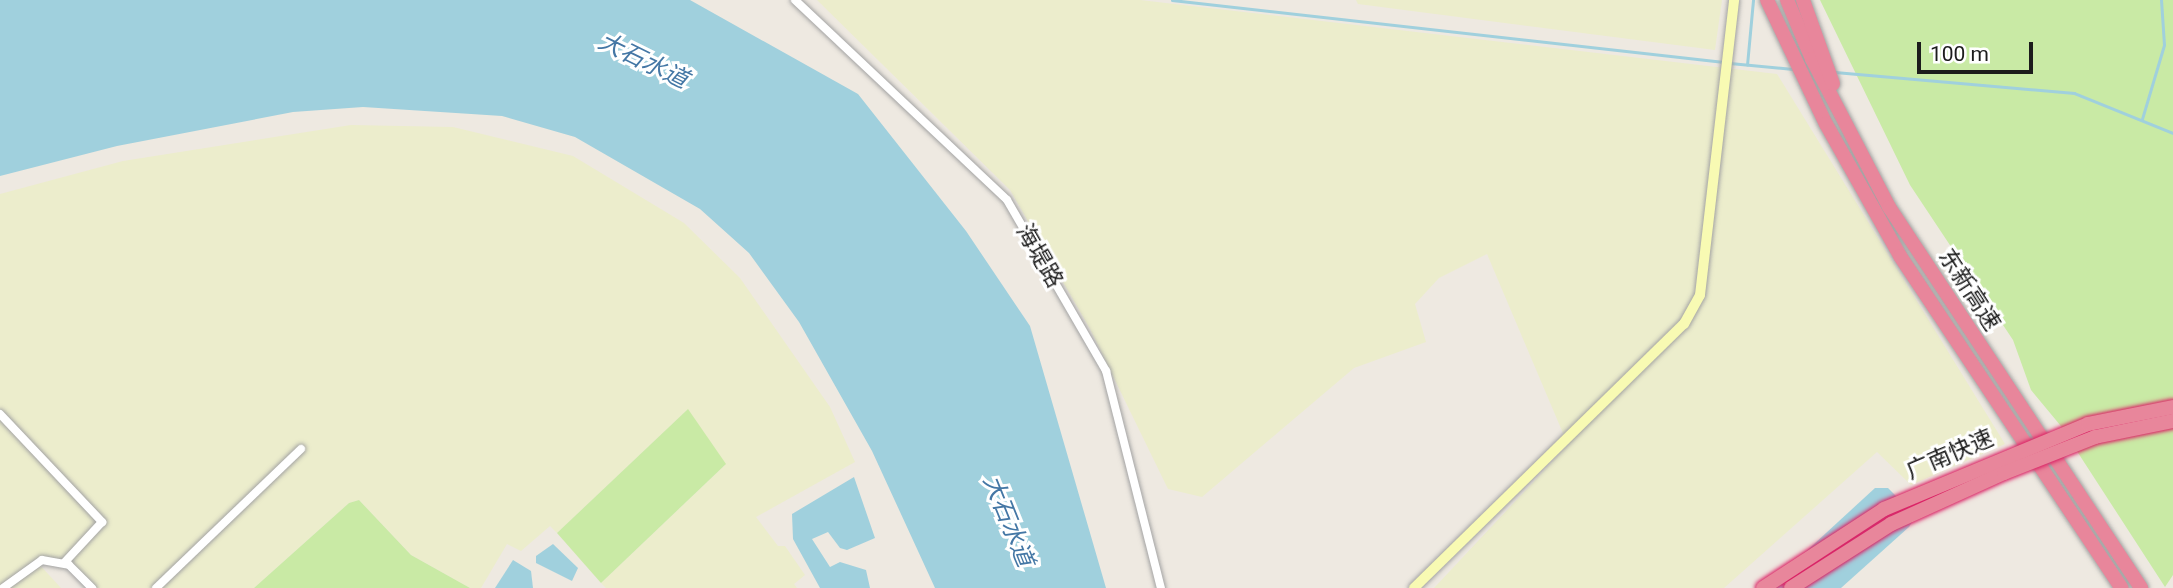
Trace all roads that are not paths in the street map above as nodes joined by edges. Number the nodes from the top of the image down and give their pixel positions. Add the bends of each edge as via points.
1 (795, 0) edge
2 (1734, 0) edge
3 (1768, 0) edge
4 (1787, 0) edge
5 (1803, 0) edge
6 (1852, 138) junction
7 (2173, 407) edge
8 (0, 414) edge
9 (2173, 421) edge
10 (300, 449) dead end
11 (64, 563) junction
12 (3, 588) edge
13 (92, 588) edge
14 (156, 588) edge
15 (1161, 588) edge
16 (1414, 588) edge
17 (1763, 588) edge
18 (1791, 588) edge
19 (2121, 588) edge
20 (2141, 588) edge

1 - 15 street, 海堤路 via 1007,201 1106,371
2 - 16 street via 1700,295 1684,324
3 - 19 highway, 东新高速, bridge via 1866,199 1949,336
4 - 6 highway, 东新高速
5 - 6 highway
6 - 20 highway, 东新高速, bridge via 1962,323
7 - 17 highway, 广南快速, bridge via 2088,424 1884,509
8 - 11 street via 102,522
9 - 18 highway, 广南快速, bridge via 2095,437 2004,473 1891,524
10 - 14 street
11 - 12 street via 42,560
11 - 13 street

